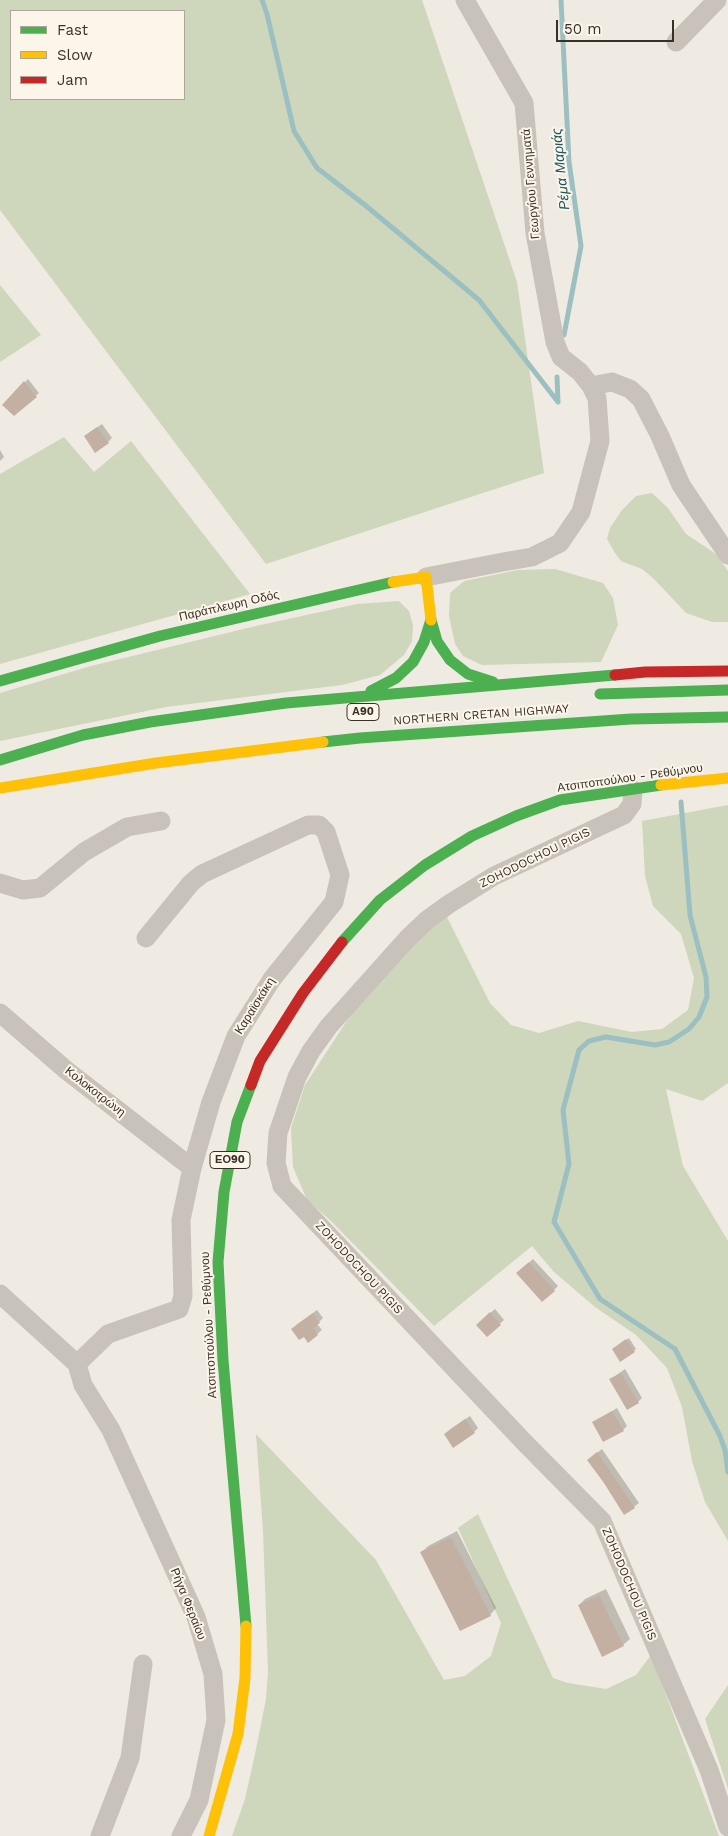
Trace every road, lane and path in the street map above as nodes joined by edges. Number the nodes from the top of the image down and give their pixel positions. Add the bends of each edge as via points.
1 (465, 0) edge
2 (717, 0) edge
3 (676, 42) dead end
4 (586, 379) junction
5 (728, 555) edge
6 (426, 577) junction
7 (431, 620) junction
8 (728, 671) edge
9 (0, 681) edge
10 (512, 682) junction
11 (728, 690) edge
12 (593, 695) dead end
13 (354, 696) junction
14 (728, 717) edge
15 (82, 747) dead end
16 (0, 760) edge
17 (728, 778) edge
18 (88, 786) dead end
19 (2, 787) edge
20 (632, 790) junction
21 (161, 822) dead end
22 (0, 883) edge
23 (146, 938) dead end
24 (0, 1013) edge
25 (192, 1168) junction
26 (0, 1294) edge
27 (77, 1364) junction
28 (143, 1664) dead end
29 (728, 1826) edge
30 (100, 1836) edge
31 (181, 1836) edge
32 (209, 1836) edge

1 - 4 street, Γεωργίου Γεννηματά via 524,103 535,233 555,342 561,357
2 - 3 street
4 - 5 street via 612,382 630,389 641,399 681,485
4 - 6 street via 597,398 600,441 581,512 560,542 532,557
6 - 7 main road
6 - 9 main road, Παράπλευρη Οδός via 169,634
7 - 10 main road via 437,641 460,668 489,682
7 - 13 main road via 424,642 413,662 402,673 376,690
8 - 10 main road via 645,672
10 - 13 main road
11 - 12 main road
13 - 16 main road via 150,722 83,735
14 - 19 main road, NORTHERN CRETAN HIGHWAY / Α90 via 621,719 360,738 156,763
15 - 16 main road
17 - 20 main road, Ατσιποπούλου - Ρεθύμνου / ΕΟ90
18 - 19 main road
20 - 29 street, ZOHODOCHOU PIGIS via 632,804 624,815 494,876 441,909 406,938 311,1051 297,1077 278,1133 276,1164 282,1186 602,1521 709,1770
20 - 32 main road, Ατσιποπούλου - Ρεθύμνου / ΕΟ90 via 560,800 472,836 425,865 380,900 336,948 260,1061 237,1122 224,1192 218,1262 246,1630 245,1678 238,1734
21 - 22 street via 127,827 84,852 40,888 23,890
23 - 25 street, Καραϊσκάκη via 202,874 308,825 319,825 326,832 340,876 334,902 272,979 236,1036 211,1102
24 - 25 street, Κολοκοτρώνη via 66,1070
25 - 27 street, Καραϊσκάκη via 182,1220 183,1296 179,1309 108,1334
26 - 27 street
27 - 31 street, Ρήγα Φεραίου via 83,1385 112,1430 196,1617 213,1674 216,1720 199,1800
28 - 30 street via 130,1758

